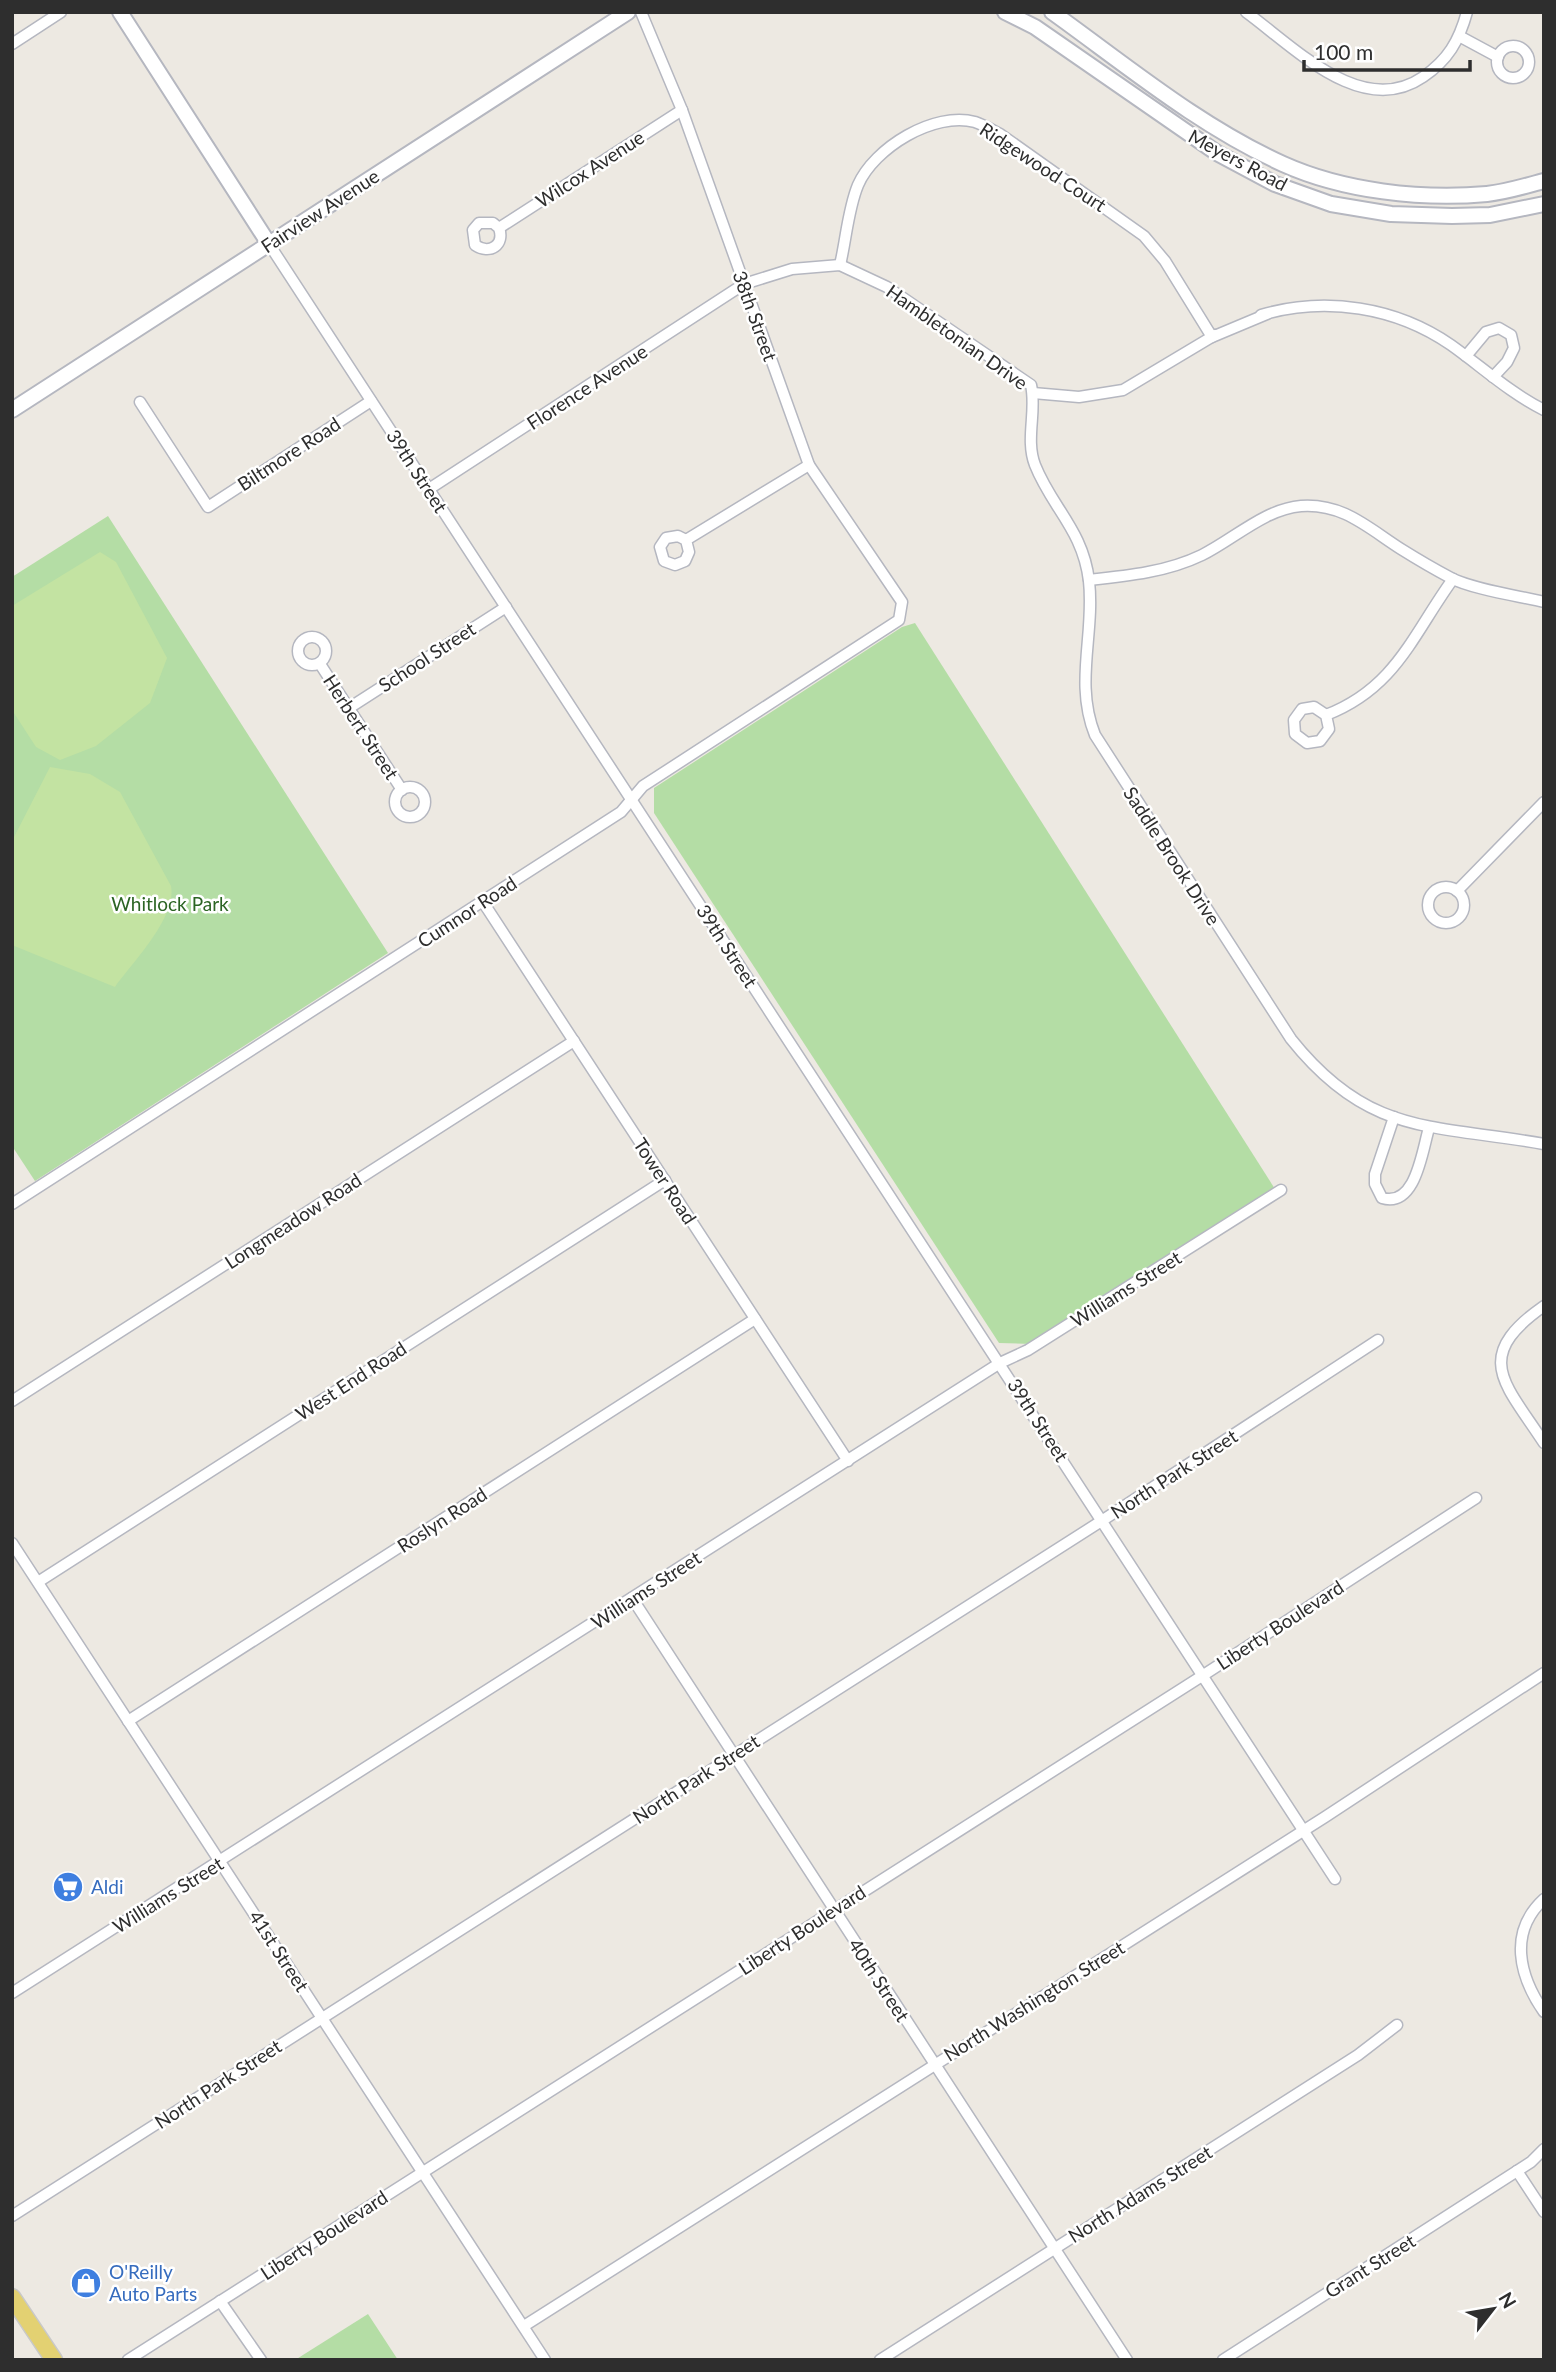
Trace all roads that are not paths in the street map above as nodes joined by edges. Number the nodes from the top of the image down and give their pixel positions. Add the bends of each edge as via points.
1 (61, 12) edge
2 (120, 12) edge
3 (628, 12) edge
4 (641, 12) edge
5 (1005, 12) edge
6 (1052, 12) edge
7 (1246, 12) edge
8 (1467, 12) edge
9 (1459, 36) junction
10 (12, 44) edge
11 (1498, 57) dead end
12 (682, 110) junction
13 (1544, 181) edge
14 (1544, 204) edge
15 (499, 228) dead end
16 (269, 244) junction
17 (840, 265) junction
18 (744, 284) junction
19 (1212, 337) junction
20 (1466, 356) junction
21 (1493, 377) junction
22 (1033, 393) junction
23 (371, 401) junction
24 (140, 402) dead end
25 (12, 410) edge
26 (1544, 410) edge
27 (809, 465) junction
28 (429, 489) junction
29 (686, 540) dead end
30 (1453, 579) junction
31 (1088, 580) junction
32 (902, 602) joint
33 (1544, 602) edge
34 (506, 607) junction
35 (320, 664) dead end
36 (349, 708) junction
37 (1326, 715) dead end
38 (402, 790) dead end
39 (631, 799) junction
40 (1544, 802) edge
41 (1457, 891) dead end
42 (483, 902) junction
43 (574, 1041) junction
44 (1394, 1117) junction
45 (1429, 1128) junction
46 (1544, 1144) edge
47 (665, 1180) junction
48 (1281, 1190) dead end
49 (12, 1204) edge
50 (1544, 1306) edge
51 (755, 1319) junction
52 (1378, 1340) dead end
53 (1000, 1363) junction
54 (12, 1401) edge
55 (1544, 1443) edge
56 (848, 1461) junction
57 (1476, 1498) dead end
58 (1103, 1520) junction
59 (12, 1543) edge
60 (38, 1582) junction
61 (632, 1598) junction
62 (1544, 1673) edge
63 (1202, 1676) junction
64 (128, 1721) junction
65 (732, 1755) junction
66 (1303, 1830) junction
67 (221, 1861) junction
68 (1335, 1879) dead end
69 (1544, 1899) edge
70 (833, 1910) junction
71 (12, 1993) edge
72 (1544, 2012) edge
73 (322, 2017) junction
74 (1397, 2025) dead end
75 (934, 2064) junction
76 (1544, 2149) edge
77 (1517, 2171) junction
78 (423, 2172) junction
79 (1544, 2212) edge
80 (12, 2216) edge
81 (1054, 2248) junction
82 (12, 2297) edge
83 (220, 2301) junction
84 (523, 2326) junction
85 (54, 2360) edge
86 (128, 2360) edge
87 (261, 2360) edge
88 (545, 2360) edge
89 (880, 2360) edge
90 (1127, 2360) edge
91 (1223, 2360) edge

1 - 10 street
2 - 16 street, 39th Street
3 - 16 street, Fairview Avenue
4 - 12 street, 38th Street
5 - 14 street, Meyers Road via 1035,27 1217,153 1275,184 1331,204 1391,214 1490,215
6 - 13 street, Meyers Road via 1228,135 1283,164 1336,183 1452,195 1488,194
7 - 9 street via 1338,79 1364,90 1385,91 1414,83 1449,57
8 - 9 street
9 - 11 street
12 - 15 street, Wilcox Avenue
12 - 18 street, 38th Street
16 - 23 street, 39th Street
16 - 25 street, Fairview Avenue
17 - 18 street via 792,269
17 - 19 street, Ridgewood Court via 858,186 874,162 926,128 944,122 974,122 1000,134 1144,236
17 - 22 street, Hambletonian Drive via 898,294 1031,385
18 - 27 street, 38th Street
18 - 28 street, Florence Avenue
19 - 20 street via 1267,314 1323,306 1382,312 1431,333
19 - 22 street, Hambletonian Drive via 1124,390 1079,397
20 - 21 street
20 - 21 street via 1486,332 1499,328 1511,335 1514,348
21 - 26 street
22 - 31 street, Saddle Brook Drive via 1034,464 1074,530
23 - 24 street, Biltmore Road via 208,508
23 - 28 street, 39th Street
27 - 29 street
27 - 32 street, 38th Street
28 - 34 street, 39th Street
30 - 31 street via 1354,516 1331,507 1311,506 1269,515 1183,563 1153,572
30 - 33 street
30 - 37 street via 1415,641 1388,674
31 - 44 street, Saddle Brook Drive via 1090,614 1083,690 1099,743 1298,1047 1342,1090
32 - 39 street, Cumnor Road via 899,620 643,786
34 - 36 street, School Street
34 - 39 street, 39th Street
35 - 36 street, Herbert Street
36 - 38 street, Herbert Street
39 - 42 street, Cumnor Road via 621,812
39 - 53 street, 39th Street
40 - 41 street
42 - 43 street, Tower Road
42 - 49 street, Cumnor Road
43 - 47 street, Tower Road
43 - 54 street, Longmeadow Road
44 - 45 street, Saddle Brook Drive
44 - 45 street via 1375,1174 1382,1198 1400,1197 1410,1188
45 - 46 street, Saddle Brook Drive
47 - 51 street, Tower Road
47 - 60 street, West End Road
48 - 53 street, Williams Street via 1028,1350
50 - 55 street via 1515,1326 1501,1351 1504,1380
51 - 56 street, Tower Road
51 - 64 street, Roslyn Road
52 - 58 street, North Park Street
53 - 56 street, Williams Street
53 - 58 street, 39th Street
56 - 61 street, Williams Street
57 - 63 street, Liberty Boulevard
58 - 63 street, 39th Street
58 - 65 street, North Park Street
59 - 60 street, 41st Street
60 - 64 street, 41st Street
61 - 65 street, 40th Street
61 - 67 street, Williams Street
62 - 66 street, North Washington Street
63 - 66 street, 39th Street
63 - 70 street, Liberty Boulevard
64 - 67 street, 41st Street
65 - 70 street, 40th Street
65 - 73 street, North Park Street
66 - 68 street, 39th Street
66 - 75 street, North Washington Street
67 - 71 street, Williams Street
67 - 73 street, 41st Street
69 - 72 street via 1532,1911 1522,1933 1520,1956 1527,1985
70 - 75 street, 40th Street
70 - 78 street, Liberty Boulevard
73 - 78 street, 41st Street
73 - 80 street, North Park Street
74 - 81 street, North Adams Street via 1358,2055
75 - 81 street, 40th Street
75 - 84 street, North Washington Street
76 - 77 street, Grant Street
77 - 79 street
77 - 91 street, Grant Street
78 - 83 street, Liberty Boulevard
78 - 84 street, 41st Street
81 - 89 street, North Adams Street
81 - 90 street, 40th Street
82 - 85 main road
83 - 86 street, Liberty Boulevard
83 - 87 street
84 - 88 street, 41st Street

